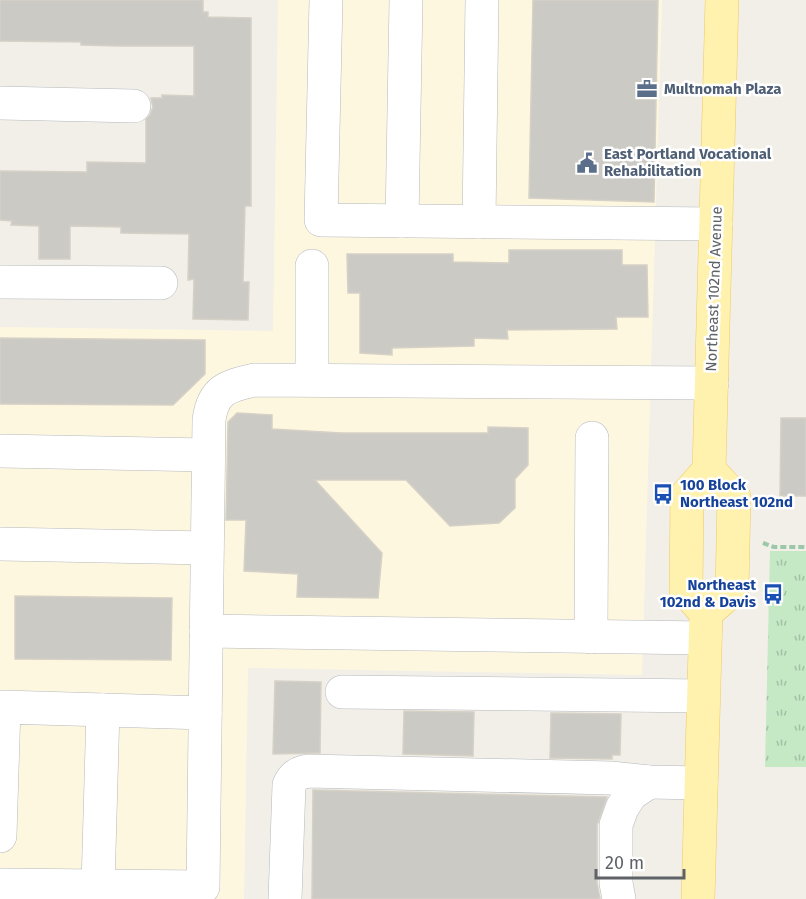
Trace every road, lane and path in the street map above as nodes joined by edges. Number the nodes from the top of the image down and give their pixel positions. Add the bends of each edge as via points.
1 (326, 0) edge
2 (406, 0) edge
3 (482, 0) edge
4 (722, 0) edge
5 (0, 103) edge
6 (134, 106) dead end
7 (402, 221) junction
8 (479, 222) junction
9 (716, 224) junction
10 (312, 266) dead end
11 (0, 282) edge
12 (161, 283) dead end
13 (312, 380) junction
14 (712, 383) junction
15 (592, 438) dead end
16 (0, 451) edge
17 (208, 455) junction
18 (710, 470) junction
19 (0, 544) edge
20 (207, 548) junction
21 (705, 626) junction
22 (206, 631) junction
23 (591, 637) junction
24 (342, 692) dead end
25 (703, 696) junction
26 (103, 710) junction
27 (205, 713) junction
28 (649, 782) junction
29 (702, 783) junction
30 (0, 836) edge
31 (0, 885) edge
32 (98, 886) junction
33 (285, 899) edge
34 (619, 899) edge
35 (698, 899) edge

1 - 7 lane via 321,220
2 - 7 lane
3 - 8 lane
4 - 9 main road, Northeast 102nd Avenue
5 - 6 lane
7 - 8 lane
8 - 9 lane
9 - 14 main road, Northeast 102nd Avenue
10 - 13 lane
11 - 12 lane
13 - 14 lane
13 - 17 lane via 254,380 228,386 210,409
14 - 18 main road, Northeast 102nd Avenue
15 - 23 lane
16 - 17 lane
17 - 20 lane
18 - 21 main road via 687,495 686,590
18 - 21 main road via 734,497 732,590
19 - 20 lane
20 - 22 lane
21 - 23 lane
21 - 25 main road
22 - 23 lane
22 - 27 lane
24 - 25 lane
25 - 29 main road
26 - 27 lane
26 - 30 lane via 3,707
26 - 32 lane
27 - 32 lane via 203,887
28 - 29 lane
28 - 33 lane via 299,772 289,785
28 - 34 lane via 631,794 616,825
29 - 35 main road
31 - 32 lane

